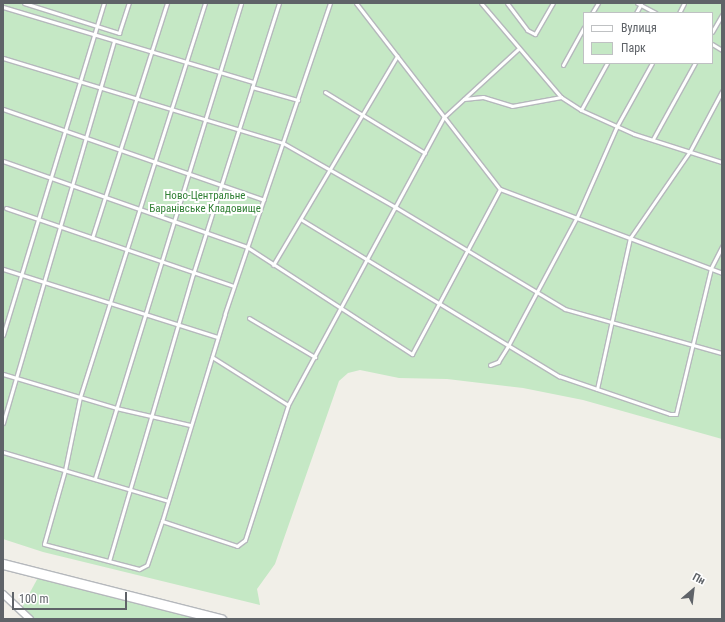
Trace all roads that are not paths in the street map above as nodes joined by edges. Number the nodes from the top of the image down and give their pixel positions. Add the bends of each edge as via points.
1 (24, 3) edge
2 (104, 3) edge
3 (129, 3) edge
4 (167, 3) edge
5 (205, 3) edge
6 (242, 3) edge
7 (279, 3) edge
8 (330, 3) edge
9 (356, 3) edge
10 (481, 3) edge
11 (507, 3) edge
12 (553, 3) edge
13 (598, 3) edge
14 (684, 3) edge
15 (640, 4) edge
16 (3, 7) edge
17 (593, 12) edge
18 (654, 12) edge
19 (680, 12) edge
20 (722, 15) edge
21 (96, 27) junction
22 (583, 29) edge
23 (713, 30) edge
24 (94, 36) junction
25 (114, 42) junction
26 (713, 45) edge
27 (519, 48) junction
28 (722, 50) edge
29 (151, 52) junction
30 (397, 56) junction
31 (3, 58) edge
32 (185, 62) junction
33 (606, 64) edge
34 (651, 64) edge
35 (694, 64) edge
36 (563, 65) dead end
37 (219, 72) junction
38 (81, 82) junction
39 (254, 82) junction
40 (252, 87) junction
41 (100, 88) junction
42 (722, 91) edge
43 (325, 92) dead end
44 (561, 97) junction
45 (464, 99) junction
46 (135, 100) junction
47 (298, 100) junction
48 (3, 109) edge
49 (169, 110) junction
50 (581, 110) junction
51 (363, 115) junction
52 (443, 118) junction
53 (204, 120) junction
54 (617, 126) junction
55 (65, 130) junction
56 (238, 131) junction
57 (86, 138) junction
58 (653, 139) junction
59 (283, 143) junction
60 (119, 149) junction
61 (690, 151) junction
62 (425, 153) junction
63 (3, 161) edge
64 (154, 161) junction
65 (722, 162) edge
66 (331, 170) junction
67 (187, 175) junction
68 (51, 178) junction
69 (72, 185) junction
70 (222, 185) junction
71 (500, 189) junction
72 (104, 196) junction
73 (264, 200) junction
74 (6, 208) dead end
75 (139, 208) junction
76 (397, 208) junction
77 (577, 217) junction
78 (38, 219) junction
79 (173, 220) junction
80 (302, 220) junction
81 (60, 227) junction
82 (207, 231) junction
83 (92, 238) junction
84 (630, 238) junction
85 (722, 246) edge
86 (247, 247) junction
87 (126, 250) junction
88 (467, 250) junction
89 (368, 260) junction
90 (160, 263) junction
91 (273, 265) junction
92 (711, 268) junction
93 (3, 269) edge
94 (722, 273) edge
95 (22, 274) junction
96 (193, 274) junction
97 (44, 282) junction
98 (234, 286) junction
99 (536, 291) junction
100 (109, 303) junction
101 (439, 303) junction
102 (341, 310) junction
103 (144, 315) junction
104 (249, 318) dead end
105 (612, 323) junction
106 (178, 325) junction
107 (3, 335) edge
108 (217, 337) junction
109 (692, 345) junction
110 (508, 346) junction
111 (722, 353) edge
112 (212, 357) junction
113 (315, 357) junction
114 (490, 365) dead end
115 (3, 374) edge
116 (17, 378) junction
117 (597, 388) junction
118 (80, 397) junction
119 (288, 405) junction
120 (116, 408) junction
121 (151, 417) junction
122 (3, 423) edge
123 (190, 425) junction
124 (3, 452) edge
125 (65, 470) junction
126 (96, 478) junction
127 (130, 490) junction
128 (168, 501) junction
129 (162, 521) junction
130 (109, 561) junction
131 (3, 564) edge
132 (3, 594) edge
133 (30, 619) edge
134 (222, 619) edge

1 - 21 lane
2 - 21 lane
3 - 21 lane via 119,33
4 - 29 lane
5 - 32 lane
6 - 37 lane
7 - 39 lane
8 - 47 lane
9 - 30 lane
10 - 27 lane
11 - 12 lane via 527,30 535,34
13 - 17 lane
14 - 19 lane
15 - 18 lane
16 - 24 lane
20 - 23 lane
21 - 24 lane
22 - 36 lane
24 - 25 lane
24 - 38 lane
25 - 29 lane
25 - 41 lane
26 - 28 lane
27 - 44 lane
27 - 45 lane
29 - 32 lane
29 - 46 lane
30 - 51 lane
30 - 52 lane
31 - 38 lane
32 - 37 lane
32 - 49 lane
33 - 50 lane
34 - 54 lane
35 - 58 lane
37 - 39 lane
37 - 53 lane
38 - 41 lane
38 - 55 lane
39 - 40 lane
40 - 47 lane
40 - 56 lane
41 - 46 lane
41 - 57 lane
42 - 61 lane
43 - 51 lane
44 - 45 lane via 512,106 483,97
44 - 50 lane
45 - 52 lane
46 - 49 lane
46 - 60 lane
47 - 59 lane
48 - 55 lane
49 - 53 lane
49 - 64 lane
50 - 54 lane
51 - 62 lane
51 - 66 lane
52 - 62 lane
52 - 71 lane
53 - 56 lane
53 - 67 lane
54 - 58 lane
54 - 77 lane
55 - 57 lane
55 - 68 lane
56 - 59 lane
56 - 70 lane
57 - 60 lane
57 - 69 lane
58 - 61 lane
59 - 66 lane
59 - 73 lane
60 - 64 lane
60 - 72 lane
61 - 65 lane
61 - 84 lane
62 - 76 lane
63 - 68 lane
64 - 67 lane
64 - 75 lane
66 - 76 lane
66 - 80 lane
67 - 70 lane
67 - 79 lane
68 - 69 lane
68 - 78 lane
69 - 72 lane
69 - 81 lane
70 - 73 lane
70 - 82 lane
71 - 77 lane
71 - 88 lane
72 - 75 lane
72 - 83 lane
73 - 86 lane
74 - 78 lane
75 - 79 lane
75 - 87 lane
76 - 88 lane
76 - 89 lane
77 - 84 lane
77 - 99 lane
78 - 81 lane
78 - 95 lane
79 - 82 lane
79 - 90 lane
80 - 89 lane
80 - 91 lane
81 - 83 lane
81 - 97 lane
82 - 86 lane
82 - 96 lane
83 - 87 lane
84 - 92 lane
84 - 105 lane
85 - 92 lane
86 - 91 lane
86 - 98 lane
87 - 90 lane
87 - 100 lane
88 - 99 lane
88 - 101 lane
89 - 101 lane
89 - 102 lane
90 - 96 lane
90 - 103 lane
91 - 102 lane
92 - 94 lane
92 - 109 lane
93 - 95 lane
95 - 97 lane
95 - 107 lane
96 - 98 lane
96 - 106 lane
97 - 100 lane via 99,297
97 - 116 lane
98 - 108 lane
99 - 105 lane via 565,309
99 - 110 lane
100 - 103 lane
100 - 118 lane
101 - 102 lane via 412,354
101 - 110 lane
102 - 113 lane
103 - 106 lane
103 - 120 lane
104 - 113 lane
105 - 109 lane
105 - 117 lane
106 - 108 lane
106 - 121 lane
108 - 112 lane
109 - 111 lane
109 - 117 lane via 676,414 657,410
110 - 114 lane via 498,362
110 - 117 lane via 559,376
112 - 119 lane
112 - 123 lane
113 - 119 lane
115 - 116 lane
116 - 118 lane
116 - 122 lane
118 - 120 lane
118 - 125 lane
119 - 129 lane via 245,540 237,546
120 - 121 lane
120 - 126 lane
121 - 123 lane
121 - 127 lane
123 - 128 lane
124 - 125 lane
125 - 126 lane
125 - 130 lane via 44,544
126 - 127 lane
127 - 128 lane
127 - 130 lane
128 - 129 lane
129 - 130 lane via 147,565 139,569
131 - 134 main road
132 - 133 street

